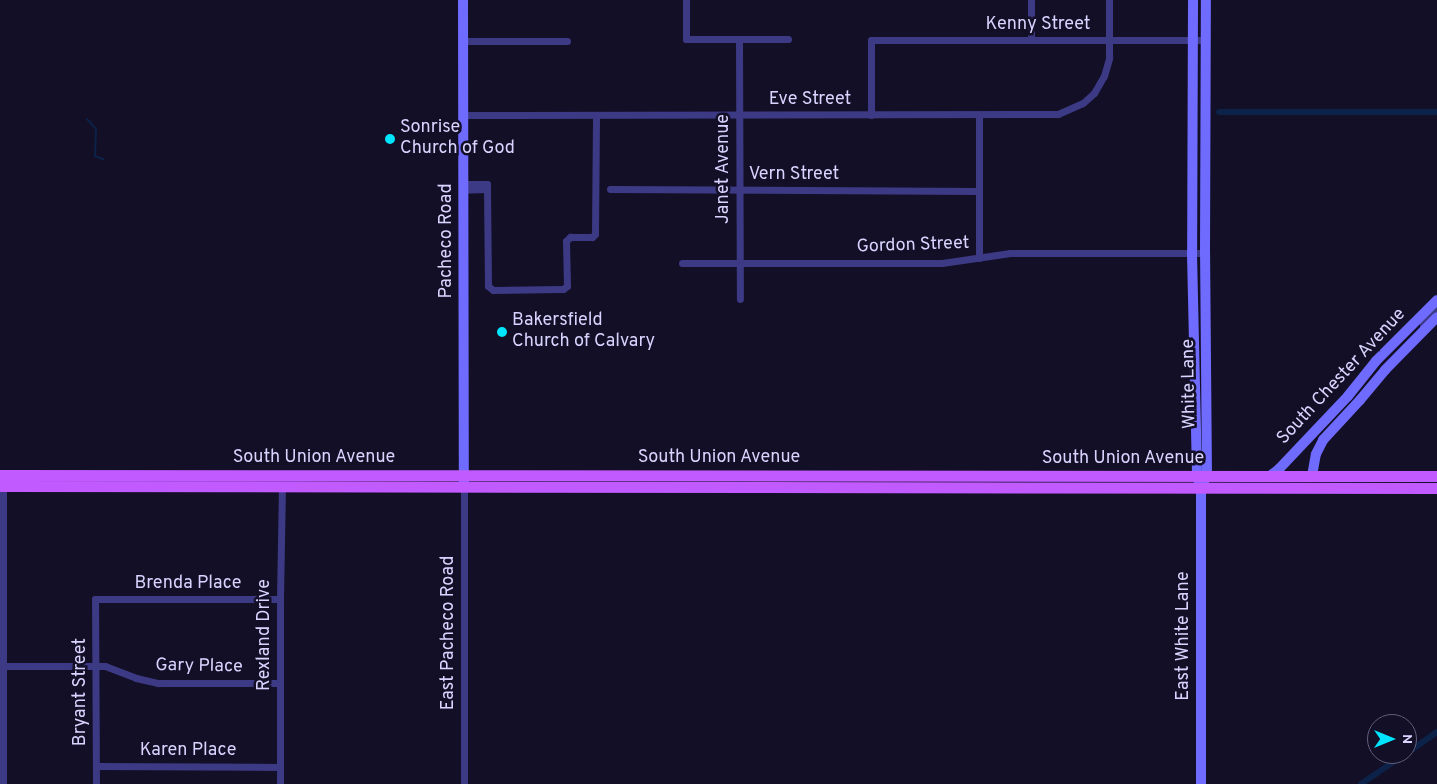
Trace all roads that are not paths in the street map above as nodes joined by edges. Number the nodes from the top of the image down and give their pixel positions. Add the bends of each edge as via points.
1 (463, 0) edge
2 (686, 0) edge
3 (1031, 0) edge
4 (1109, 0) edge
5 (1193, 0) edge
6 (1206, 0) edge
7 (739, 39) junction
8 (788, 39) dead end
9 (1031, 40) junction
10 (1109, 40) junction
11 (1193, 40) junction
12 (1205, 40) junction
13 (463, 41) junction
14 (568, 41) dead end
15 (463, 115) junction
16 (596, 115) junction
17 (739, 115) junction
18 (871, 115) junction
19 (979, 115) junction
20 (463, 187) junction
21 (610, 189) dead end
22 (740, 190) junction
23 (979, 191) junction
24 (1205, 253) junction
25 (1192, 254) junction
26 (979, 258) junction
27 (682, 263) dead end
28 (740, 263) junction
29 (740, 299) dead end
30 (1437, 300) edge
31 (1437, 309) edge
32 (1437, 317) edge
33 (1424, 331) junction
34 (795, 476) junction
35 (896, 476) junction
36 (995, 476) junction
37 (1096, 476) junction
38 (1202, 476) junction
39 (1270, 476) junction
40 (1312, 476) junction
41 (1437, 476) edge
42 (284, 481) junction
43 (464, 482) junction
44 (1, 483) edge
45 (739, 487) junction
46 (839, 488) junction
47 (937, 488) junction
48 (1038, 488) junction
49 (1200, 488) junction
50 (1252, 488) junction
51 (1437, 488) edge
52 (96, 599) joint
53 (280, 599) junction
54 (2, 666) edge
55 (96, 666) junction
56 (280, 683) junction
57 (96, 766) junction
58 (280, 766) junction
59 (4, 784) edge
60 (96, 784) edge
61 (280, 784) edge
62 (464, 784) edge
63 (1201, 784) edge

1 - 13 main road, Pacheco Road
2 - 7 street via 686,39
3 - 9 street
4 - 10 street, Eve Street
5 - 11 main road, White Lane
6 - 12 main road, White Lane
7 - 8 street
7 - 17 street, Janet Avenue
9 - 10 street, Kenny Street
9 - 18 street, Kenny Street via 871,40
10 - 11 street, Kenny Street
10 - 19 street, Eve Street via 1107,68 1100,85 1091,97 1075,108 1048,115
11 - 12 street, Kenny Street
11 - 25 main road, White Lane
12 - 24 main road, White Lane
13 - 14 street
13 - 15 main road, Pacheco Road
15 - 16 street, Eve Street
15 - 20 main road, Pacheco Road
16 - 17 street, Eve Street
16 - 20 street via 595,234 592,237 570,237 566,241 567,286 563,290 493,290 488,286 487,189
17 - 18 street, Eve Street
17 - 22 street, Janet Avenue
18 - 19 street, Eve Street
19 - 23 street
20 - 43 main road, Pacheco Road
21 - 22 street, Vern Street
22 - 23 street, Vern Street
22 - 28 street, Janet Avenue
23 - 26 street
24 - 25 street, Gordon Street
24 - 38 main road, White Lane
25 - 26 street, Gordon Street via 1010,254
25 - 38 main road, White Lane
26 - 28 street, Gordon Street via 942,263
27 - 28 street, Gordon Street
28 - 29 street, Janet Avenue
30 - 39 main road, South Chester Avenue
31 - 33 street via 1423,323
32 - 33 main road, South Chester Avenue
33 - 40 main road, South Chester Avenue via 1323,440 1316,454
34 - 35 main road, South Union Avenue
34 - 43 main road, South Union Avenue
34 - 45 main road via 792,481 748,482
35 - 36 main road, South Union Avenue
35 - 46 main road via 883,482 841,482
36 - 37 main road, South Union Avenue
36 - 47 main road via 992,482 947,482
37 - 38 main road, South Union Avenue
37 - 48 main road via 1081,482 1043,482
38 - 39 main road, South Union Avenue
38 - 49 main road
39 - 40 main road, South Union Avenue
40 - 41 main road, South Union Avenue
40 - 50 main road via 1305,482 1263,484
42 - 43 main road, South Union Avenue
42 - 43 main road, South Union Avenue via 356,476
42 - 44 main road, South Union Avenue via 76,475
42 - 44 main road via 285,478 277,481 229,481 211,487
42 - 53 street, Rexland Drive
43 - 45 main road, South Union Avenue
43 - 62 street, East Pacheco Road
44 - 54 street
45 - 46 main road, South Union Avenue
46 - 47 main road, South Union Avenue
47 - 48 main road, South Union Avenue
48 - 49 main road, South Union Avenue
49 - 50 main road, South Union Avenue
49 - 63 main road, East White Lane
50 - 51 main road, South Union Avenue
52 - 53 street, Brenda Place
52 - 55 street, Bryant Street
53 - 56 street, Rexland Drive
54 - 55 street, Gary Place
54 - 59 street
55 - 56 street, Gary Place via 158,683
55 - 57 street, Bryant Street
56 - 58 street, Rexland Drive
57 - 58 street, Karen Place
57 - 60 street, Bryant Street
58 - 61 street, Rexland Drive

